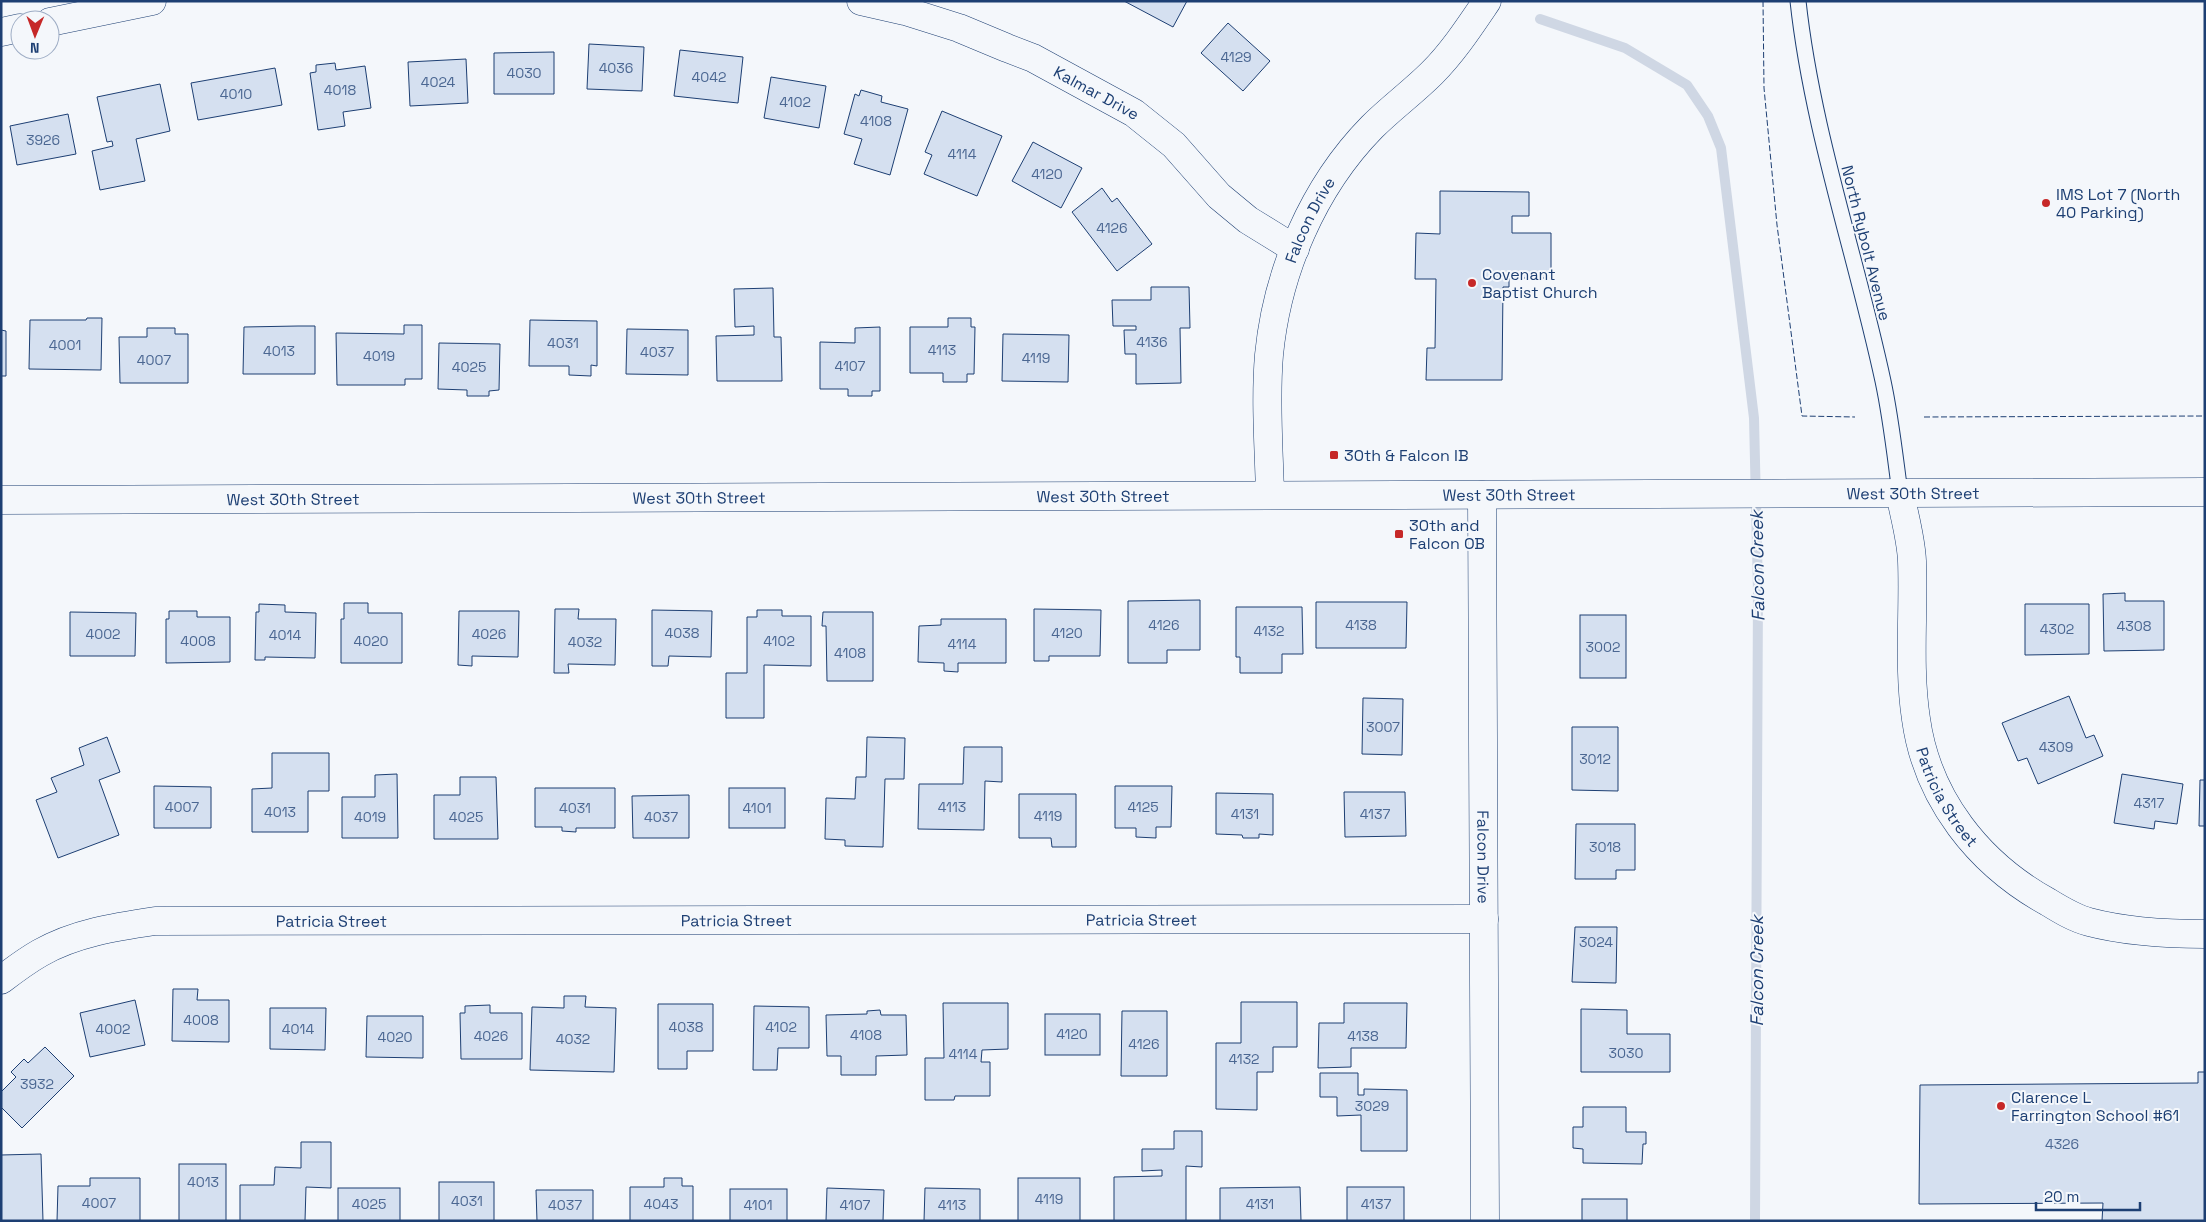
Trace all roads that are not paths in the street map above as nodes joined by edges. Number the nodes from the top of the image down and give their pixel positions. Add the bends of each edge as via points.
1 (152, 1) edge
2 (861, 1) edge
3 (1487, 1) edge
4 (1798, 1) edge
5 (60, 20) edge
6 (1294, 249) junction
7 (2205, 492) edge
8 (1900, 494) junction
9 (1270, 495) junction
10 (1482, 495) junction
11 (1, 500) edge
12 (1484, 919) junction
13 (2205, 934) edge
14 (1, 980) edge
15 (1485, 1221) edge

1 - 5 street
2 - 6 street, Kalmar Drive via 959,28 1033,58 1134,113 1174,145 1219,196 1248,220
3 - 6 street, Falcon Drive via 1431,74 1372,127 1351,152 1324,190
4 - 8 lane, North Rybolt Avenue via 1801,33 1824,145 1883,382
6 - 9 street, Falcon Drive via 1279,300 1269,354
7 - 8 street, West 30th Street
8 - 10 street, West 30th Street
8 - 13 street, Patricia Street via 1912,558 1916,721 1935,784 1959,825 1979,852 2016,884 2073,916 2088,922 2153,934
9 - 10 street, West 30th Street
9 - 11 street, West 30th Street
10 - 12 street, Falcon Drive
12 - 14 street, Patricia Street via 155,921 131,923 76,937 42,952
12 - 15 street, Falcon Drive

